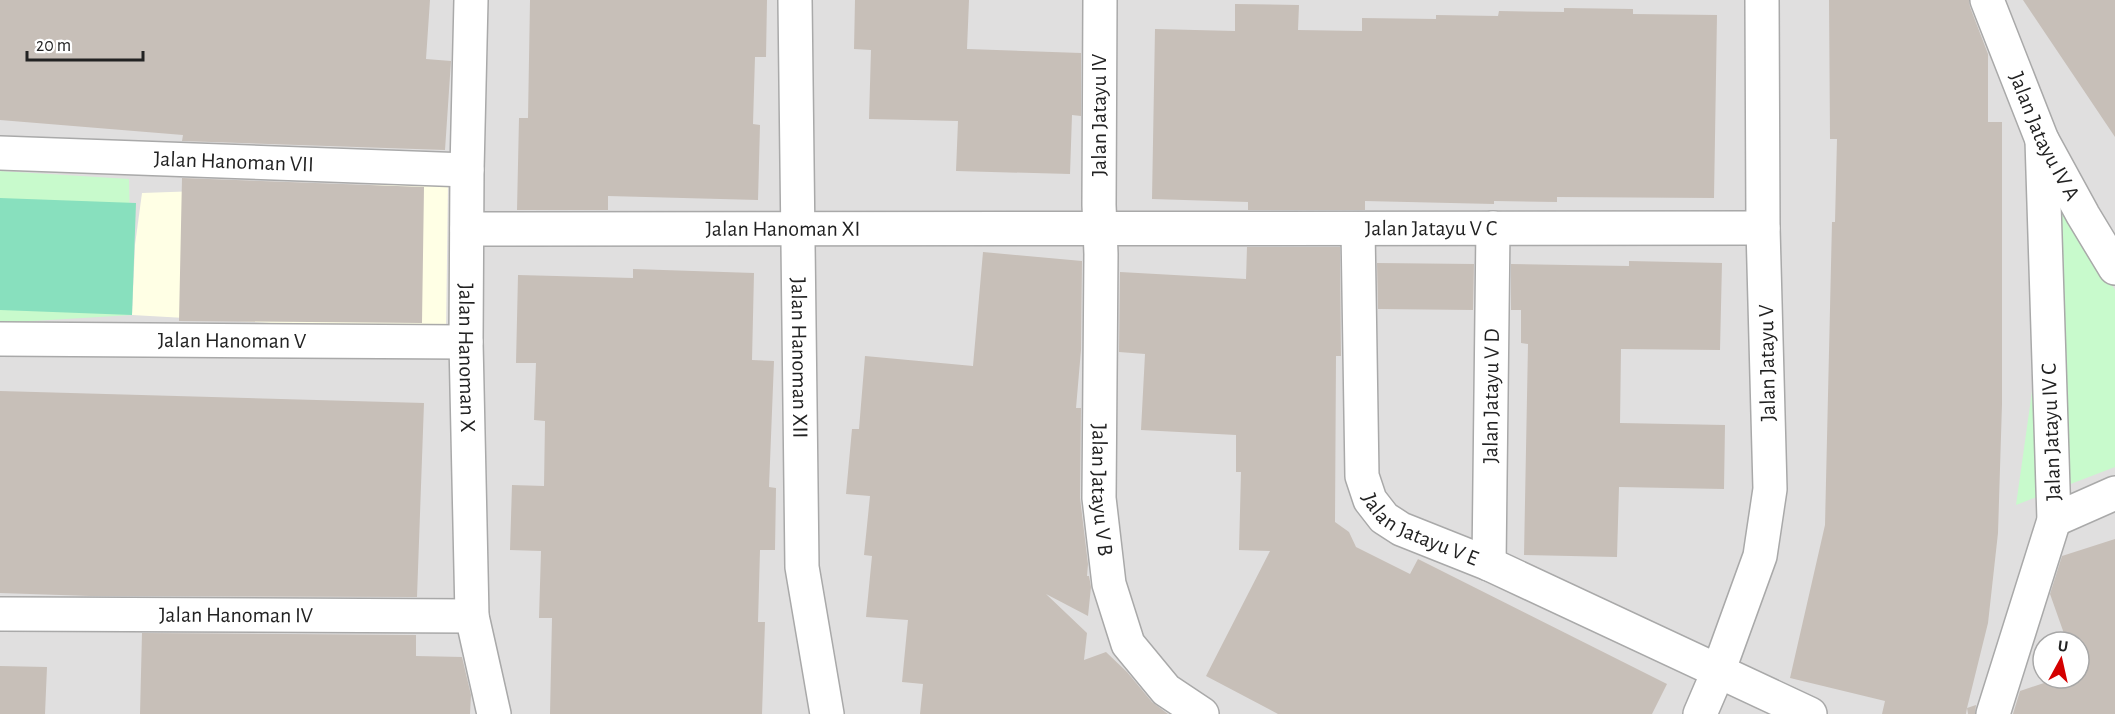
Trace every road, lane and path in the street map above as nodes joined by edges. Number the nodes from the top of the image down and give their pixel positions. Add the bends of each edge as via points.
1 (471, 0) edge
2 (795, 0) edge
3 (1100, 0) edge
4 (1762, 0) edge
5 (1987, 0) edge
6 (2042, 140) junction
7 (0, 153) edge
8 (467, 170) junction
9 (799, 228) junction
10 (1493, 228) junction
11 (1763, 228) junction
12 (467, 229) junction
13 (1358, 229) junction
14 (1100, 230) junction
15 (2115, 268) edge
16 (0, 339) edge
17 (466, 342) junction
18 (2115, 493) edge
19 (2054, 520) junction
20 (1489, 564) junction
21 (0, 614) edge
22 (472, 616) junction
23 (1718, 672) junction
24 (494, 714) edge
25 (827, 714) edge
26 (1202, 714) edge
27 (1700, 714) edge
28 (1810, 714) edge
29 (1993, 714) edge

1 - 8 street, Jalan Hanoman X
2 - 9 street, Jalan Hanoman XII
3 - 14 street, Jalan Jatayu IV
4 - 11 street, Jalan Jatayu V
5 - 6 street, Jalan Jatayu IV A
6 - 15 street, Jalan Jatayu IV A
6 - 19 street, Jalan Jatayu IV C
7 - 8 street, Jalan Hanoman VII
8 - 12 street, Jalan Hanoman X
9 - 12 street, Jalan Hanoman XI
9 - 14 street, Jalan Hanoman XI
9 - 25 street, Jalan Hanoman XII via 802,567
10 - 11 street, Jalan Jatayu V C
10 - 13 street, Jalan Jatayu V C
10 - 20 street, Jalan Jatayu V D
11 - 23 street, Jalan Jatayu V via 1770,489 1760,556
12 - 17 street, Jalan Hanoman X
13 - 14 street, Jalan Jatayu V C
13 - 20 street, Jalan Jatayu V E via 1362,476 1370,500 1384,518 1401,529
14 - 26 street, Jalan Jatayu V B via 1099,498 1108,584 1128,644 1166,690
16 - 17 street, Jalan Hanoman V
17 - 22 street, Jalan Hanoman X
18 - 19 street
19 - 29 street, Jalan Jatayu IV C
20 - 23 street, Jalan Jatayu V E
21 - 22 street, Jalan Hanoman IV
22 - 24 street, Jalan Hanoman X
23 - 27 street, Jalan Jatayu V
23 - 28 street

